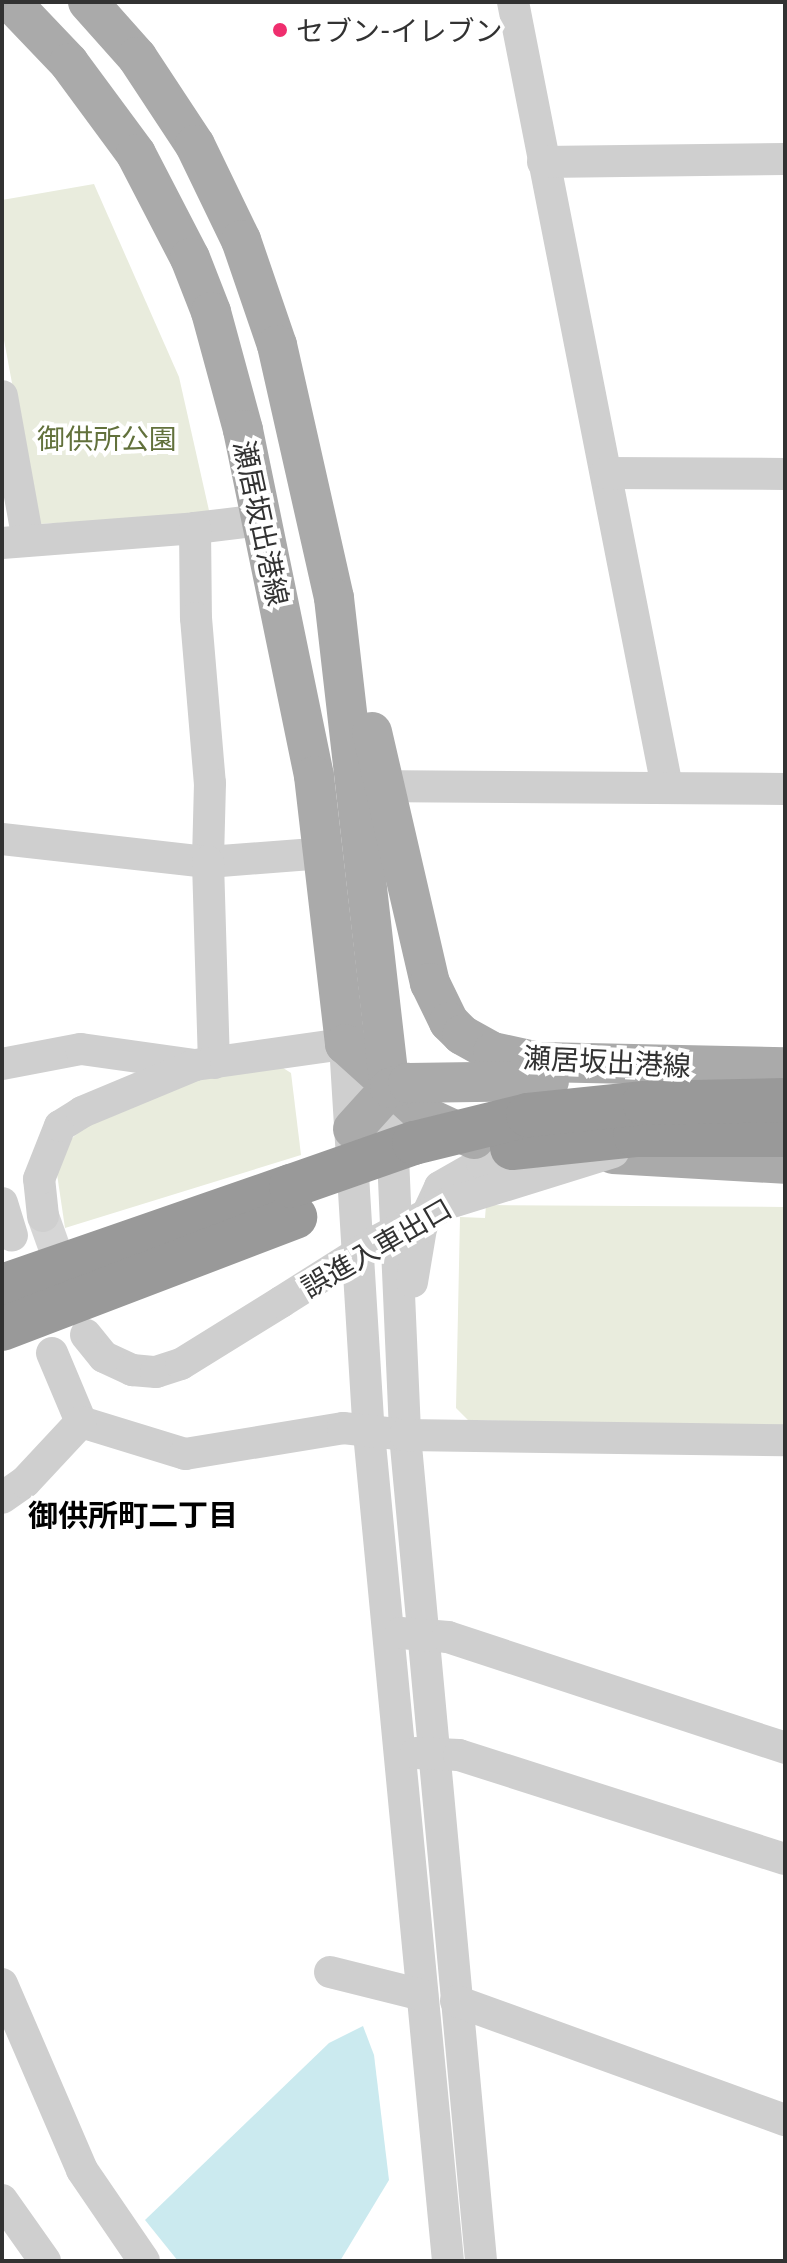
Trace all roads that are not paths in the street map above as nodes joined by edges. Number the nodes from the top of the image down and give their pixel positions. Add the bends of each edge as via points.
1 (513, 2) edge
2 (19, 7) edge
3 (101, 7) edge
4 (785, 159) edge
5 (543, 162) junction
6 (2, 396) edge
7 (606, 473) junction
8 (785, 474) edge
9 (262, 520) junction
10 (195, 528) junction
11 (15, 542) edge
12 (373, 785) junction
13 (667, 787) junction
14 (785, 789) edge
15 (2, 839) edge
16 (324, 853) junction
17 (208, 862) junction
18 (386, 1038) junction
19 (345, 1044) junction
20 (2, 1064) edge
21 (204, 1064) junction
22 (785, 1067) edge
23 (390, 1088) junction
24 (785, 1100) edge
25 (353, 1129) junction
26 (691, 1134) junction
27 (785, 1135) edge
28 (556, 1150) junction
29 (785, 1164) edge
30 (293, 1202) junction
31 (2, 1203) edge
32 (43, 1216) tunnel mouth
33 (12, 1235) tunnel mouth
34 (4, 1318) edge
35 (86, 1335) dead end
36 (401, 1343) junction
37 (52, 1353) dead end
38 (81, 1422) junction
39 (369, 1433) junction
40 (405, 1435) junction
41 (785, 1440) edge
42 (2, 1498) edge
43 (390, 1631) junction
44 (422, 1637) junction
45 (785, 1748) edge
46 (401, 1749) junction
47 (434, 1757) junction
48 (785, 1859) edge
49 (330, 1972) dead end
50 (2, 1984) edge
51 (422, 1995) junction
52 (456, 2001) junction
53 (785, 2120) edge
54 (2, 2200) edge
55 (45, 2261) edge
56 (144, 2261) edge
57 (448, 2261) edge
58 (481, 2261) edge

1 - 5 street
2 - 9 main road, 瀬居坂出港線 via 78,74 136,154 190,258 228,369
3 - 12 main road, 瀬居坂出港線 via 182,122 241,240 281,359
4 - 5 street
5 - 7 street
6 - 11 street
7 - 8 street
7 - 13 street
9 - 10 street
9 - 16 main road, 瀬居坂出港線 via 314,776
10 - 11 street
10 - 17 street via 196,618 210,783
12 - 13 street
12 - 18 main road, 瀬居坂出港線
12 - 22 main road, 瀬居坂出港線 via 430,983 449,1022 462,1035 493,1052 539,1062
13 - 14 street
15 - 17 street
16 - 17 street
16 - 19 main road, 瀬居坂出港線
17 - 21 street
18 - 19 street
18 - 23 main road, 瀬居坂出港線
19 - 21 street
19 - 23 main road
19 - 25 street
20 - 21 street via 81,1049
21 - 32 street via 82,1112 60,1126 39,1179
22 - 23 main road, 瀬居坂出港線 via 575,1081 419,1082
23 - 25 main road
23 - 28 main road via 450,1131 488,1142
23 - 36 street
24 - 30 highway, bridge via 644,1103 528,1115 414,1143
25 - 39 street
26 - 27 highway, bridge
26 - 30 highway, bridge via 579,1139 487,1152
26 - 35 street, 誤進入車出口, bridge via 502,1183 449,1203 379,1240 181,1364 156,1372 132,1370 104,1357
28 - 29 main road
28 - 36 street via 482,1163 440,1187 421,1228
30 - 34 highway
31 - 33 street
36 - 40 street
37 - 38 street
38 - 39 street via 185,1454 343,1428
38 - 42 street via 25,1482
39 - 40 street
39 - 43 street
40 - 41 street
40 - 44 street
43 - 44 street
43 - 46 street
44 - 45 street via 448,1637
44 - 47 street
46 - 47 street
46 - 51 street
47 - 48 street via 459,1755
47 - 52 street
49 - 51 street
50 - 56 street via 82,2170
51 - 57 street
52 - 53 street
52 - 58 street
54 - 55 street

